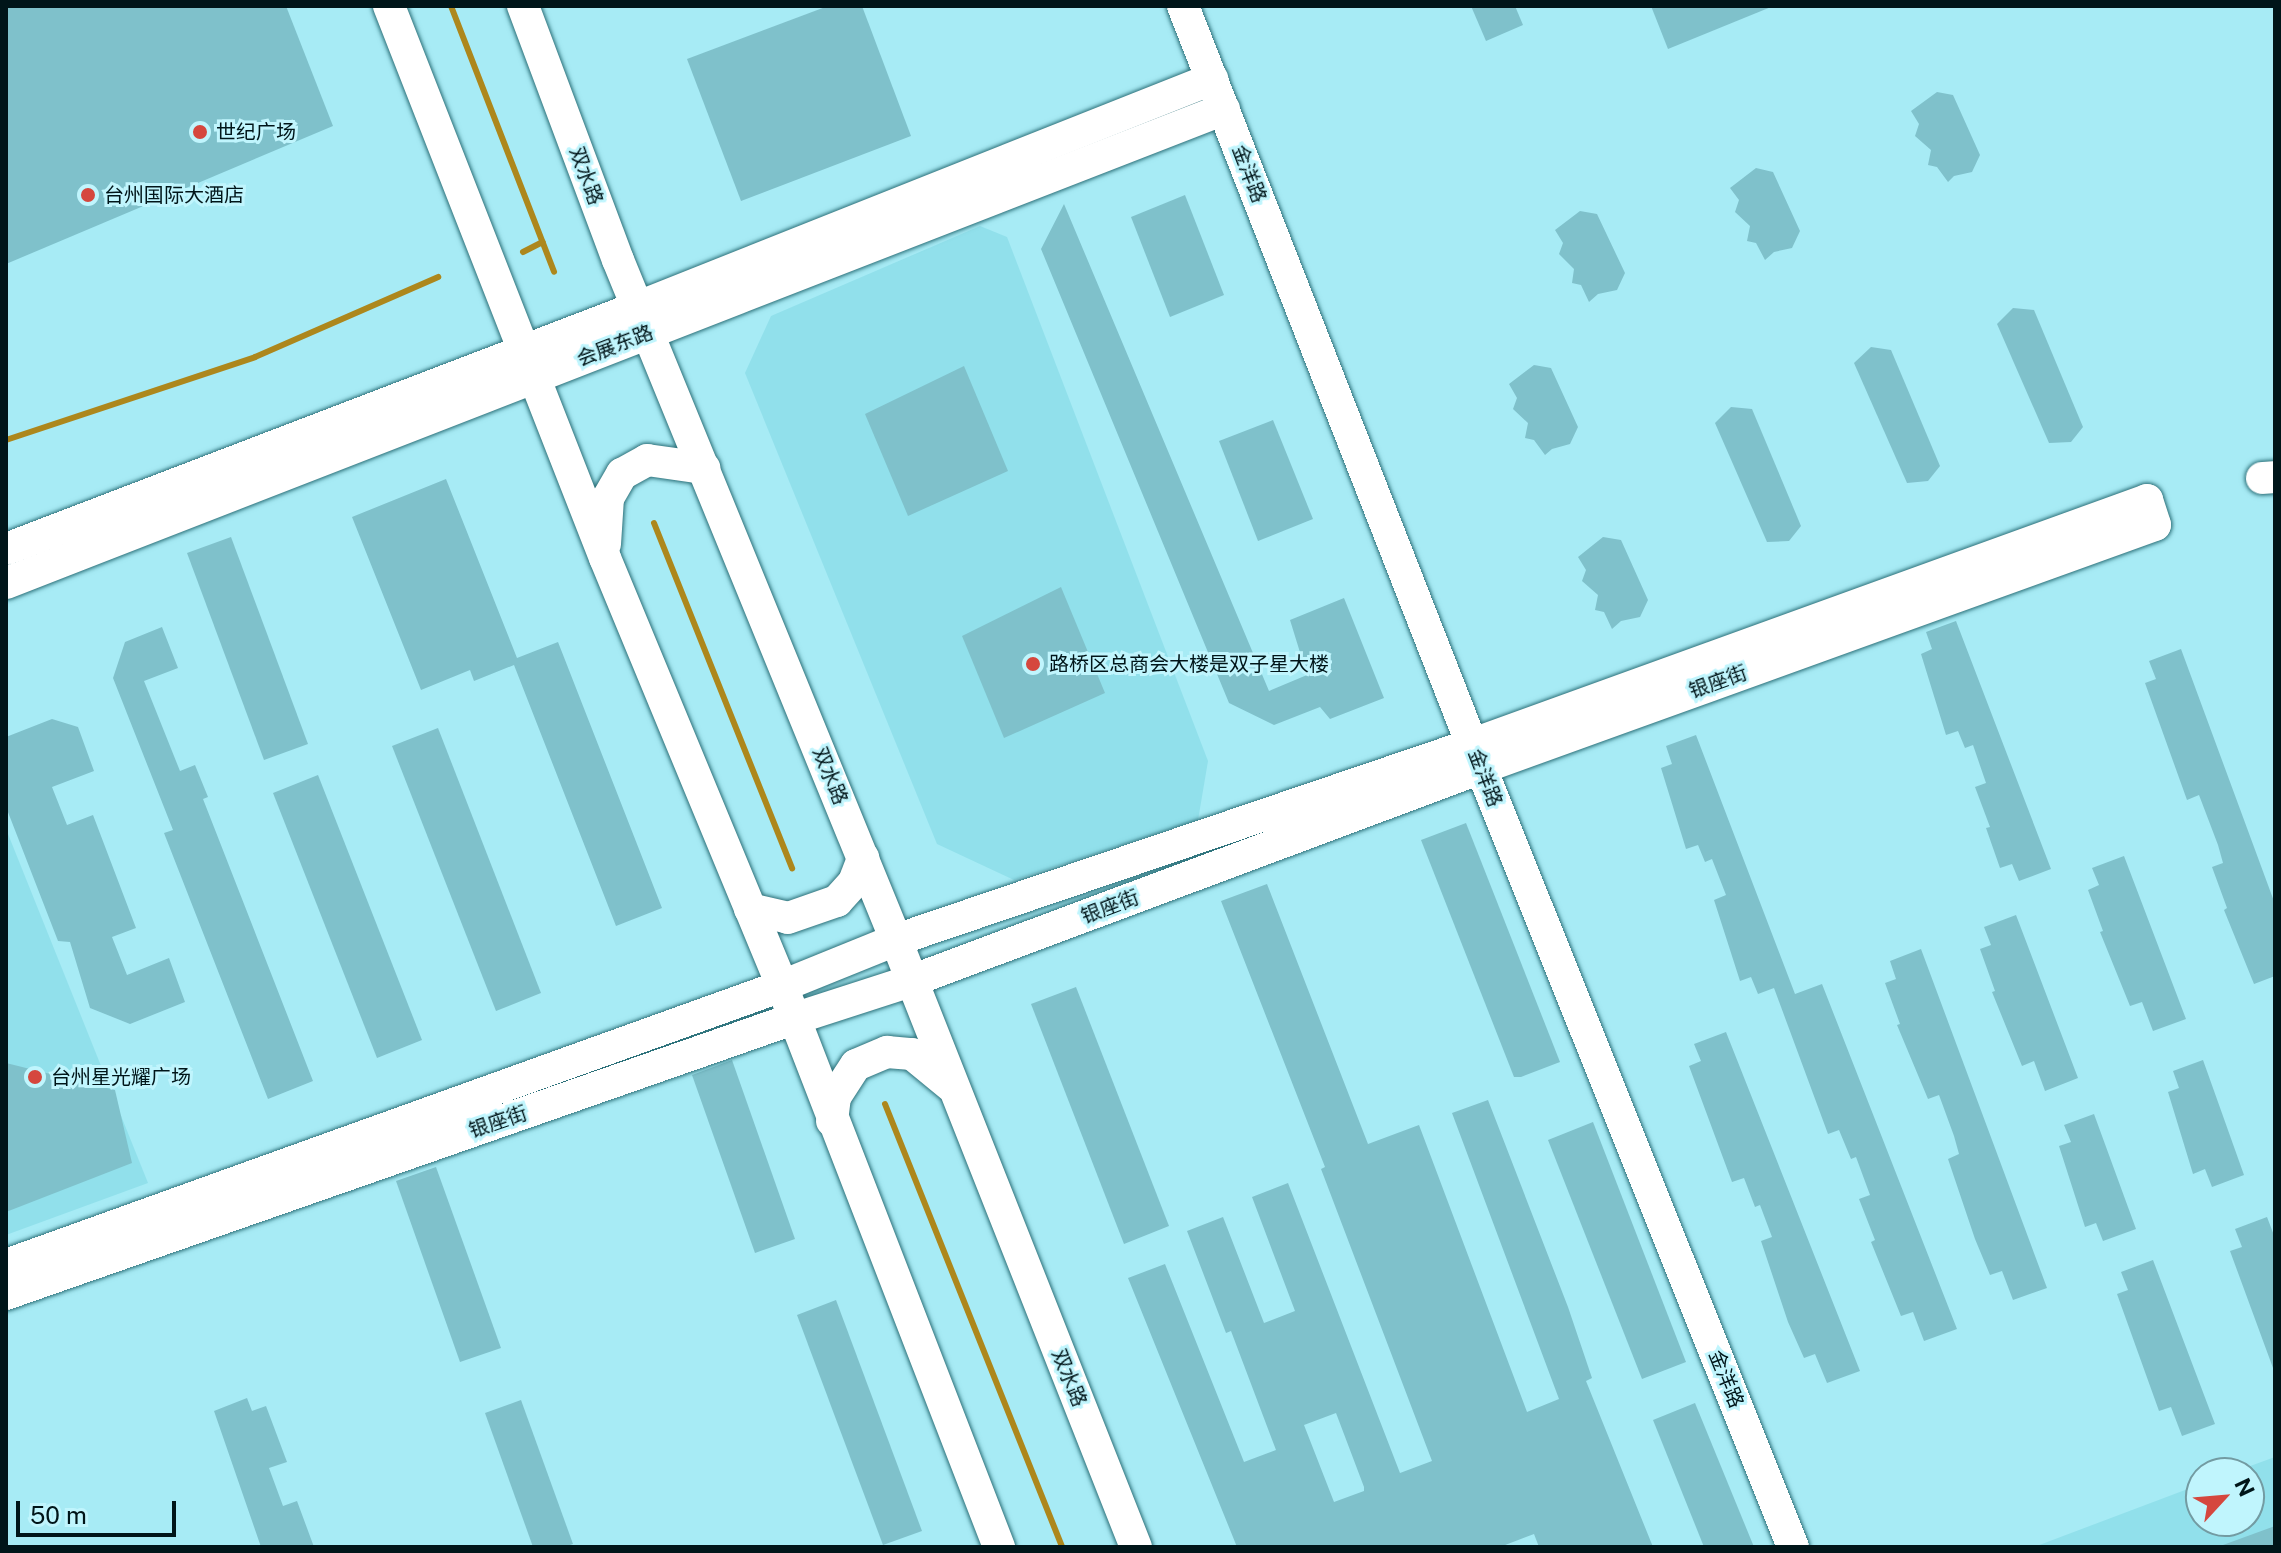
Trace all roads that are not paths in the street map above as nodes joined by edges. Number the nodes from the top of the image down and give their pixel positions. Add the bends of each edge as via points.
1 (389, 6) edge
2 (523, 6) edge
3 (1183, 6) edge
4 (1212, 79) junction
5 (1224, 109) junction
6 (618, 260) junction
7 (499, 289) junction
8 (643, 320) junction
9 (529, 364) junction
10 (704, 468) junction
11 (6, 549) edge
12 (605, 558) junction
13 (6, 583) edge
14 (1477, 756) junction
15 (863, 858) junction
16 (750, 909) junction
17 (896, 940) junction
18 (911, 981) junction
19 (782, 986) junction
20 (793, 1019) junction
21 (954, 1088) junction
22 (832, 1121) junction
23 (6, 1265) edge
24 (6, 1294) edge
25 (999, 1547) edge
26 (1136, 1547) edge
27 (1793, 1547) edge

1 - 7 main road
2 - 6 main road, 双水路
3 - 4 main road, 金洋路
4 - 5 main road, 金洋路
4 - 8 main road, 会展东路
5 - 8 main road, 会展东路
5 - 14 main road, 金洋路
6 - 7 main road via 614,294 594,314 555,322 527,316
6 - 8 main road, 双水路
7 - 9 main road
8 - 9 main road, 会展东路
8 - 10 main road, 双水路
9 - 11 main road, 会展东路
9 - 12 main road
9 - 13 main road, 会展东路
10 - 12 main road via 647,460 622,474 608,498
10 - 15 main road, 双水路
12 - 16 main road
14 - 14 main road, 银座街 via 2155,525 2147,500
14 - 17 main road, 银座街
14 - 18 main road, 银座街
14 - 27 main road, 金洋路
15 - 16 main road via 854,882 837,901 788,918
15 - 17 main road, 双水路
16 - 19 main road
17 - 18 main road, 双水路
17 - 19 main road, 银座街
18 - 20 main road, 银座街
18 - 21 main road, 双水路
19 - 20 main road
19 - 23 main road, 银座街
20 - 22 main road
20 - 24 main road, 银座街
21 - 22 main road via 912,1054 887,1052 856,1065 835,1097
21 - 26 main road, 双水路
22 - 25 main road

